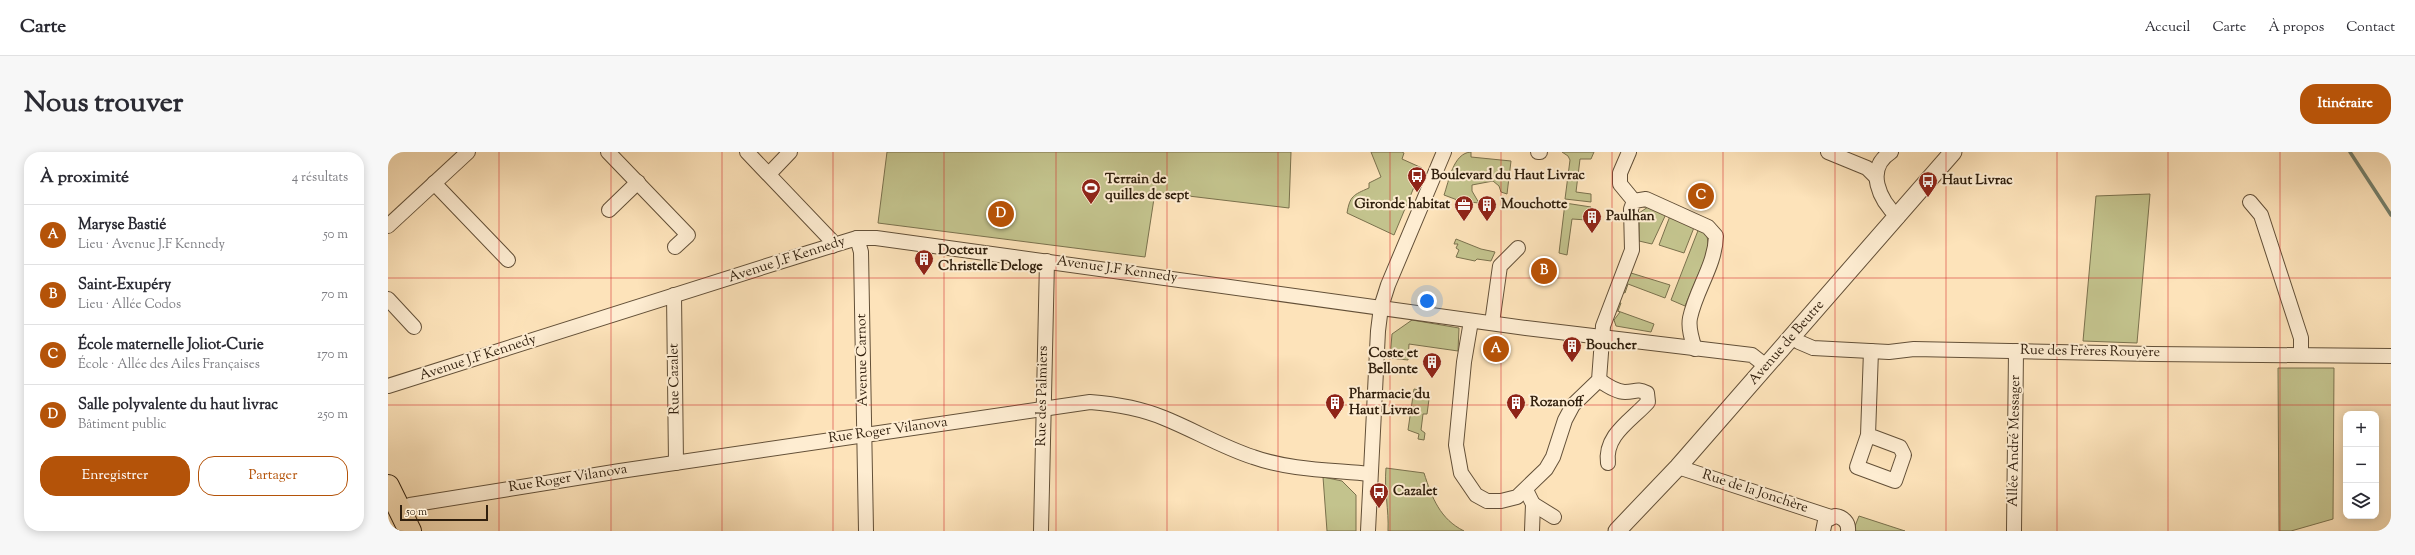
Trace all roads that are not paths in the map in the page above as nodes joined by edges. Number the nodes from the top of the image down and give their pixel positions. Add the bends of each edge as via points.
1 (468, 152) edge
2 (608, 152) edge
3 (747, 152) edge
4 (790, 152) edge
5 (1444, 152) edge
6 (1629, 152) edge
7 (1828, 152) edge
8 (1883, 153) edge
9 (1951, 153) edge
10 (769, 174) junction
11 (1876, 177) junction
12 (638, 182) junction
13 (434, 183) junction
14 (1634, 201) junction
15 (2250, 202) dead end
16 (609, 210) dead end
17 (1898, 217) junction
18 (388, 226) edge
19 (857, 238) junction
20 (832, 246) junction
21 (675, 248) dead end
22 (1518, 248) dead end
23 (508, 260) dead end
24 (1047, 261) junction
25 (674, 295) junction
26 (388, 299) edge
27 (1381, 307) junction
28 (1471, 321) junction
29 (1492, 323) junction
30 (414, 326) dead end
31 (1793, 336) junction
32 (1603, 337) junction
33 (1695, 349) junction
34 (1872, 351) junction
35 (2016, 351) junction
36 (2301, 354) junction
37 (2391, 356) edge
38 (1766, 366) junction
39 (1599, 380) junction
40 (388, 386) edge
41 (1042, 409) junction
42 (864, 435) junction
43 (1868, 436) dead end
44 (676, 463) junction
45 (1608, 463) dead end
46 (1678, 467) junction
47 (1370, 474) junction
48 (388, 486) edge
49 (1526, 490) junction
50 (1533, 504) junction
51 (399, 509) junction
52 (1554, 517) dead end
53 (1831, 517) junction
54 (410, 531) edge
55 (866, 531) edge
56 (1041, 531) edge
57 (1368, 531) edge
58 (1532, 531) edge
59 (1617, 531) edge
60 (1823, 531) edge
61 (1848, 531) edge
62 (2014, 531) edge

1 - 13 street
2 - 12 street
3 - 10 street
4 - 10 street
5 - 27 street
6 - 14 street via 1620,173 1620,184
7 - 11 street via 1867,168
8 - 11 street
9 - 17 street, Avenue de Beutre
10 - 20 street via 831,240
11 - 17 street via 1879,194 1887,207
12 - 16 street
12 - 21 street via 688,235
13 - 18 street
13 - 23 street
14 - 32 street via 1631,209 1632,250 1603,326
14 - 33 street via 1646,199 1708,227 1716,236 1716,252 1690,319
15 - 36 street via 2261,215 2301,338
17 - 31 street, Avenue de Beutre
19 - 20 street, Avenue J.F Kennedy
19 - 24 street, Avenue J.F Kennedy via 876,238
19 - 42 street, Avenue Carnot via 861,252
20 - 25 street, Avenue J.F Kennedy
22 - 29 street via 1500,266
24 - 27 street, Avenue J.F Kennedy
24 - 41 street, Rue des Palmiers
25 - 40 street, Avenue J.F Kennedy
25 - 44 street, Rue Cazalet
26 - 30 street
27 - 28 street, Avenue J.F Kennedy
27 - 47 street
28 - 29 street, Avenue J.F Kennedy
28 - 49 street via 1456,445 1461,473 1476,496 1487,501 1517,497
29 - 32 street, Avenue J.F Kennedy
31 - 34 street, Rue des Frères Rouyère via 1799,342 1813,348
31 - 38 street, Avenue de Beutre
32 - 33 street, Avenue J.F Kennedy
32 - 39 street
33 - 38 street, Avenue J.F Kennedy via 1752,355
34 - 35 street, Rue des Frères Rouyère via 1902,351 1914,348
34 - 43 street
35 - 36 street, Rue des Frères Rouyère
35 - 62 street, Allée André Messager
36 - 37 street, Rue des Frères Rouyère
38 - 46 street, Avenue de Beutre
39 - 45 street via 1607,386 1625,392 1638,389 1647,393 1648,402 1630,417 1613,439 1607,453
39 - 49 street via 1573,405 1565,420 1553,457 1546,469
41 - 42 street, Rue Roger Vilanova
41 - 47 street, Rue Roger Vilanova via 1090,402 1134,408 1164,418 1212,442 1254,458 1285,465
41 - 56 street, Rue des Palmiers
42 - 44 street, Rue Roger Vilanova
42 - 55 street, Avenue Carnot
44 - 51 street, Rue Roger Vilanova via 410,504
46 - 53 street, Rue de la Jonchère
46 - 59 street, Avenue de Beutre
47 - 57 street
48 - 51 main road
49 - 50 street
50 - 52 street
50 - 58 street
51 - 54 main road
53 - 60 street, Rue de la Jonchère via 1825,521
53 - 61 street, Rue de la Jonchère via 1843,518

